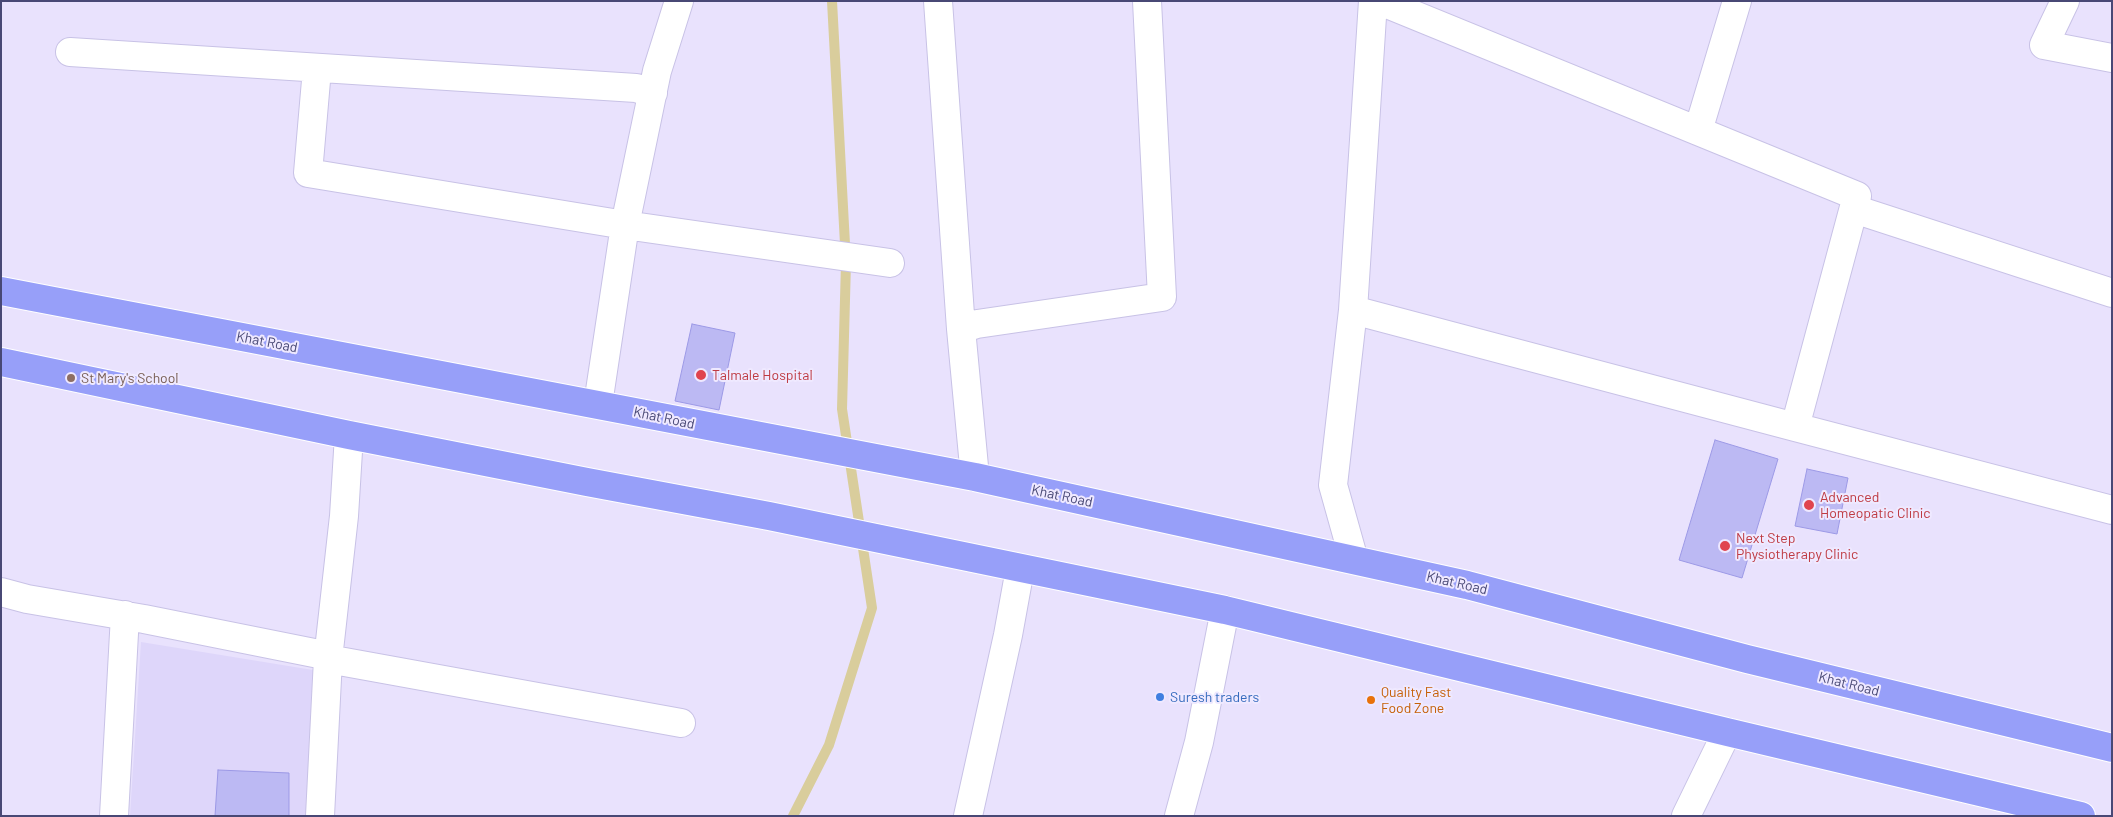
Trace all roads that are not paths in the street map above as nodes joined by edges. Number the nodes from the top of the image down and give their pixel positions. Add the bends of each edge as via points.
1 (679, 1) edge
2 (938, 1) edge
3 (1146, 1) edge
4 (1373, 1) edge
5 (1380, 1) edge
6 (1737, 1) edge
7 (2065, 1) edge
8 (70, 52) dead end
9 (2112, 58) edge
10 (317, 69) junction
11 (653, 93) junction
12 (1698, 131) junction
13 (1854, 209) junction
14 (625, 225) junction
15 (890, 263) dead end
16 (1, 291) edge
17 (2112, 293) edge
18 (1353, 310) junction
19 (961, 329) junction
20 (1, 362) edge
21 (598, 404) junction
22 (1795, 427) junction
23 (349, 435) junction
24 (975, 477) junction
25 (2112, 510) edge
26 (1354, 560) junction
27 (1020, 569) junction
28 (1, 592) edge
29 (1225, 610) junction
30 (125, 615) junction
31 (328, 658) junction
32 (681, 723) dead end
33 (1727, 732) junction
34 (2112, 748) edge
35 (114, 816) edge
36 (320, 816) edge
37 (968, 816) edge
38 (1179, 816) edge
39 (1686, 816) edge
40 (2081, 816) edge

1 - 11 street
2 - 19 street
3 - 19 street via 1162,297
4 - 18 street
5 - 12 street
6 - 12 street
7 - 9 street via 2044,45
8 - 10 street
10 - 11 street via 636,88
10 - 14 street via 308,173
11 - 14 street
12 - 13 street via 1857,196
13 - 17 street
13 - 22 street
14 - 15 street
14 - 21 street
16 - 21 highway, Khat Road
18 - 22 street
18 - 26 street via 1333,485
19 - 24 street
20 - 23 highway
21 - 24 highway, Khat Road
22 - 25 street
23 - 27 highway via 769,516
23 - 31 street via 344,516
24 - 26 highway, Khat Road
26 - 34 highway, Khat Road via 1467,585 1747,659
27 - 29 highway
27 - 37 street
28 - 30 street
29 - 33 highway
29 - 38 street via 1199,742
30 - 31 street
30 - 35 street
31 - 32 street
31 - 36 street
33 - 39 street
33 - 40 highway

